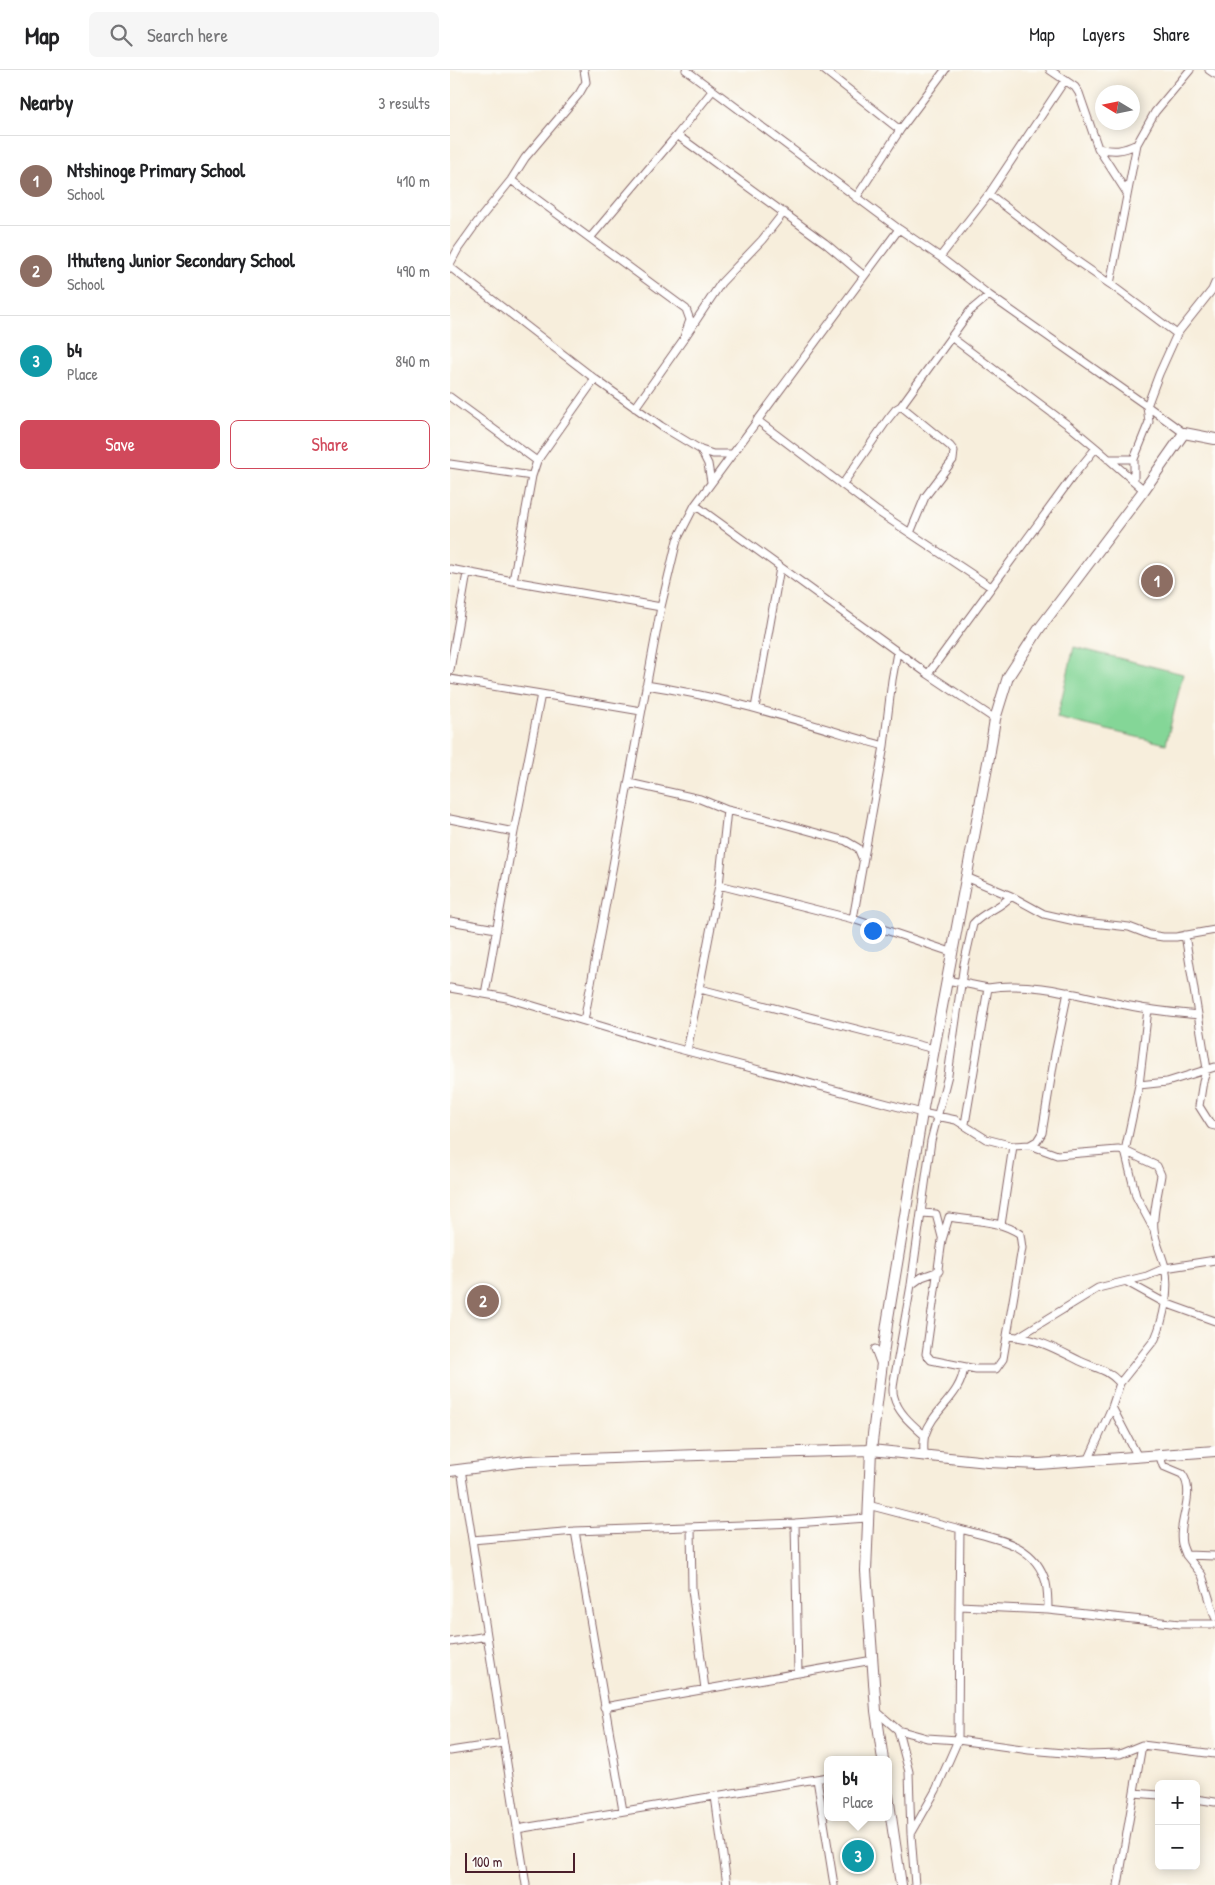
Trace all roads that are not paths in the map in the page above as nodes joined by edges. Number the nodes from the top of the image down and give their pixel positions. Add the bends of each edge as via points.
1 (584, 70) edge
2 (686, 70) edge
3 (824, 70) edge
4 (945, 70) edge
5 (1050, 70) edge
6 (1190, 70) edge
7 (1209, 70) edge
8 (1215, 74) edge
9 (1065, 80) junction
10 (713, 90) junction
11 (900, 130) junction
12 (677, 135) junction
13 (1137, 144) junction
14 (1098, 148) junction
15 (511, 180) junction
16 (1127, 193) junction
17 (989, 194) junction
18 (856, 198) junction
19 (784, 212) junction
20 (899, 229) junction
21 (590, 238) junction
22 (940, 257) junction
23 (450, 266) edge
24 (863, 275) junction
25 (1215, 283) edge
26 (1110, 284) junction
27 (988, 295) junction
28 (1178, 334) junction
29 (951, 336) junction
30 (683, 340) junction
31 (595, 379) junction
32 (450, 397) edge
33 (901, 406) junction
34 (1147, 406) junction
35 (635, 408) junction
36 (757, 420) junction
37 (1184, 433) junction
38 (1215, 439) edge
39 (1096, 448) junction
40 (701, 450) junction
41 (732, 454) junction
42 (1108, 458) junction
43 (1134, 459) junction
44 (537, 460) junction
45 (450, 464) edge
46 (532, 476) junction
47 (1134, 480) junction
48 (711, 482) junction
49 (842, 485) junction
50 (1144, 490) junction
51 (695, 505) junction
52 (910, 533) junction
53 (780, 568) junction
54 (450, 570) edge
55 (468, 573) junction
56 (513, 581) junction
57 (991, 587) junction
58 (661, 607) junction
59 (898, 652) junction
60 (450, 670) edge
61 (928, 674) junction
62 (450, 679) edge
63 (646, 685) junction
64 (541, 694) junction
65 (755, 708) junction
66 (641, 711) junction
67 (995, 719) junction
68 (884, 746) junction
69 (629, 783) junction
70 (728, 810) junction
71 (450, 819) edge
72 (514, 832) junction
73 (863, 860) junction
74 (966, 877) junction
75 (719, 885) junction
76 (1011, 896) junction
77 (853, 919) junction
78 (450, 921) edge
79 (496, 929) junction
80 (1215, 930) edge
81 (1185, 935) junction
82 (952, 952) junction
83 (947, 980) junction
84 (962, 983) junction
85 (450, 988) edge
86 (700, 988) junction
87 (988, 988) junction
88 (1068, 992) junction
89 (485, 994) junction
90 (1148, 1009) junction
91 (1198, 1015) junction
92 (584, 1021) junction
93 (934, 1050) junction
94 (687, 1051) junction
95 (1215, 1067) edge
96 (1207, 1068) junction
97 (1139, 1085) junction
98 (922, 1113) junction
99 (939, 1115) junction
100 (964, 1124) junction
101 (1215, 1126) edge
102 (1030, 1145) junction
103 (1013, 1146) junction
104 (1125, 1151) junction
105 (922, 1212) junction
106 (936, 1214) junction
107 (949, 1217) junction
108 (1001, 1225) junction
109 (1153, 1228) junction
110 (942, 1240) junction
111 (1215, 1260) edge
112 (1165, 1268) junction
113 (939, 1271) junction
114 (1127, 1282) junction
115 (911, 1285) junction
116 (1165, 1304) junction
117 (1215, 1321) edge
118 (1007, 1336) junction
119 (1018, 1337) junction
120 (875, 1348) dead end
121 (882, 1367) junction
122 (964, 1367) junction
123 (1120, 1383) junction
124 (1112, 1406) junction
125 (924, 1435) junction
126 (871, 1450) junction
127 (1215, 1451) edge
128 (1159, 1454) junction
129 (924, 1455) junction
130 (1138, 1457) junction
131 (1088, 1461) junction
132 (461, 1469) junction
133 (450, 1471) edge
134 (868, 1505) junction
135 (867, 1518) junction
136 (796, 1523) junction
137 (691, 1527) junction
138 (960, 1529) junction
139 (575, 1531) junction
140 (472, 1540) junction
141 (1186, 1555) junction
142 (1215, 1556) edge
143 (959, 1606) junction
144 (1048, 1610) junction
145 (1215, 1618) edge
146 (1215, 1624) edge
147 (487, 1636) junction
148 (450, 1642) edge
149 (873, 1660) junction
150 (798, 1673) junction
151 (705, 1689) junction
152 (604, 1707) junction
153 (876, 1711) junction
154 (898, 1730) junction
155 (958, 1740) junction
156 (503, 1743) junction
157 (1142, 1744) junction
158 (450, 1751) edge
159 (1215, 1754) edge
160 (882, 1756) edge
161 (824, 1778) edge
162 (816, 1779) junction
163 (1134, 1793) junction
164 (1155, 1795) edge
165 (715, 1796) junction
166 (1200, 1800) edge
167 (1215, 1802) edge
168 (623, 1811) junction
169 (892, 1821) edge
170 (517, 1829) junction
171 (911, 1834) junction
172 (526, 1885) edge
173 (727, 1885) edge
174 (834, 1885) edge
175 (901, 1885) edge
176 (914, 1885) edge
177 (1118, 1885) edge

1 - 15 street via 586,82 580,94 525,158
2 - 10 street
3 - 11 street
4 - 11 street
5 - 9 street
6 - 13 street via 1155,112
7 - 8 street
9 - 14 street via 1079,93
9 - 17 street
10 - 12 street
10 - 18 street
11 - 18 street
12 - 19 street
12 - 21 street
13 - 14 street via 1125,150
13 - 16 street
14 - 16 street
15 - 21 street
15 - 23 street via 458,249
16 - 26 street
17 - 22 street
17 - 26 street
18 - 20 street
19 - 24 street
19 - 30 street via 721,283
20 - 22 street
20 - 24 street
21 - 30 street via 686,309 690,320
22 - 27 street
23 - 31 street
24 - 36 street
25 - 28 street
26 - 28 street
27 - 29 street via 970,311
27 - 34 street
28 - 34 street via 1158,374
29 - 33 street
29 - 39 street
30 - 35 street
31 - 35 street
31 - 44 street
32 - 44 street
33 - 49 street via 888,419
33 - 52 street via 954,451 953,460 925,497
34 - 37 street
34 - 43 street via 1149,422
35 - 40 street
36 - 41 street
36 - 49 street
37 - 38 street
37 - 50 street
39 - 42 street
39 - 57 street
40 - 41 street
40 - 48 street via 708,464
41 - 48 street
42 - 43 street
42 - 47 street
43 - 47 street
44 - 46 street
45 - 46 street
46 - 56 street
47 - 50 street
48 - 51 street
49 - 52 street
50 - 67 street via 1039,629 1008,677
51 - 53 street
51 - 58 street via 677,540
52 - 57 street
53 - 59 street
53 - 65 street
54 - 55 street
55 - 56 street
55 - 60 street
56 - 58 street
57 - 61 street
58 - 63 street
59 - 61 street
59 - 68 street
61 - 67 street
62 - 64 street
63 - 65 street via 687,691
63 - 66 street
64 - 66 street
64 - 72 street
65 - 68 street
66 - 69 street
67 - 74 street
68 - 73 street
69 - 70 street via 700,799
69 - 92 street
70 - 73 street via 846,841 858,848
70 - 75 street
71 - 72 street
72 - 79 street
73 - 77 street
74 - 76 street
74 - 82 street
75 - 77 street
75 - 86 street
76 - 81 street via 1044,914 1074,921 1128,927 1163,937
76 - 84 street via 973,924
77 - 82 street
78 - 79 street
79 - 89 street
80 - 81 street
81 - 91 street
82 - 83 street
83 - 84 street
83 - 93 street
84 - 87 street
84 - 99 street
85 - 89 street
86 - 93 street
86 - 94 street
87 - 88 street via 999,986
87 - 100 street
88 - 90 street
88 - 102 street via 1042,1133
89 - 92 street
90 - 91 street
90 - 97 street
91 - 96 street
92 - 94 street
93 - 98 street
94 - 98 street
95 - 96 street
96 - 97 street via 1166,1082
96 - 101 street via 1199,1106
97 - 104 street
98 - 99 street
98 - 121 street
99 - 100 street
99 - 105 street via 931,1141
100 - 103 street via 986,1139
102 - 103 street
102 - 104 street via 1057,1155
103 - 108 street
104 - 109 street via 1136,1196
104 - 109 street via 1160,1170
105 - 106 street
105 - 115 street
106 - 107 street
106 - 110 street
107 - 108 street
107 - 110 street
108 - 118 street via 1020,1234 1022,1248
109 - 112 street
110 - 113 street
111 - 112 street
112 - 114 street
112 - 116 street
113 - 115 street via 922,1276
113 - 122 street via 926,1354 931,1360
114 - 116 street
114 - 119 street via 1098,1288
115 - 125 street via 893,1396 910,1422
116 - 117 street
116 - 123 street via 1155,1339
118 - 119 street
118 - 122 street via 1003,1359 996,1369
119 - 123 street via 1056,1347 1106,1370
120 - 121 street
121 - 126 street
122 - 125 street via 960,1385
123 - 124 street
124 - 130 street
124 - 131 street
125 - 129 street
126 - 129 street
126 - 132 street via 545,1460
126 - 134 street
127 - 128 street
128 - 130 street
128 - 141 street via 1163,1466 1182,1474 1188,1486 1182,1534
129 - 131 street via 1016,1464
130 - 131 street
132 - 133 street
132 - 140 street
134 - 135 street
134 - 138 street
135 - 136 street
135 - 149 street via 866,1571
136 - 137 street
136 - 150 street
137 - 139 street
137 - 151 street via 692,1590
138 - 143 street
138 - 144 street via 1014,1545 1032,1557 1040,1566 1046,1584
139 - 140 street
139 - 152 street
140 - 147 street
141 - 142 street
141 - 145 street via 1202,1575
143 - 144 street
143 - 155 street
144 - 146 street via 1180,1624
147 - 148 street
147 - 156 street
149 - 150 street
149 - 153 street
150 - 151 street
151 - 152 street
152 - 168 street
153 - 154 street
153 - 160 street
154 - 155 street via 936,1739
154 - 171 street via 910,1772
155 - 157 street via 1088,1755 1120,1754
155 - 171 street via 936,1790
156 - 158 street
156 - 170 street
157 - 159 street
157 - 163 street
161 - 162 street
162 - 165 street
162 - 174 street
163 - 164 street
163 - 177 street
165 - 168 street
165 - 173 street
166 - 167 street
168 - 170 street
169 - 175 street
170 - 172 street
171 - 176 street

